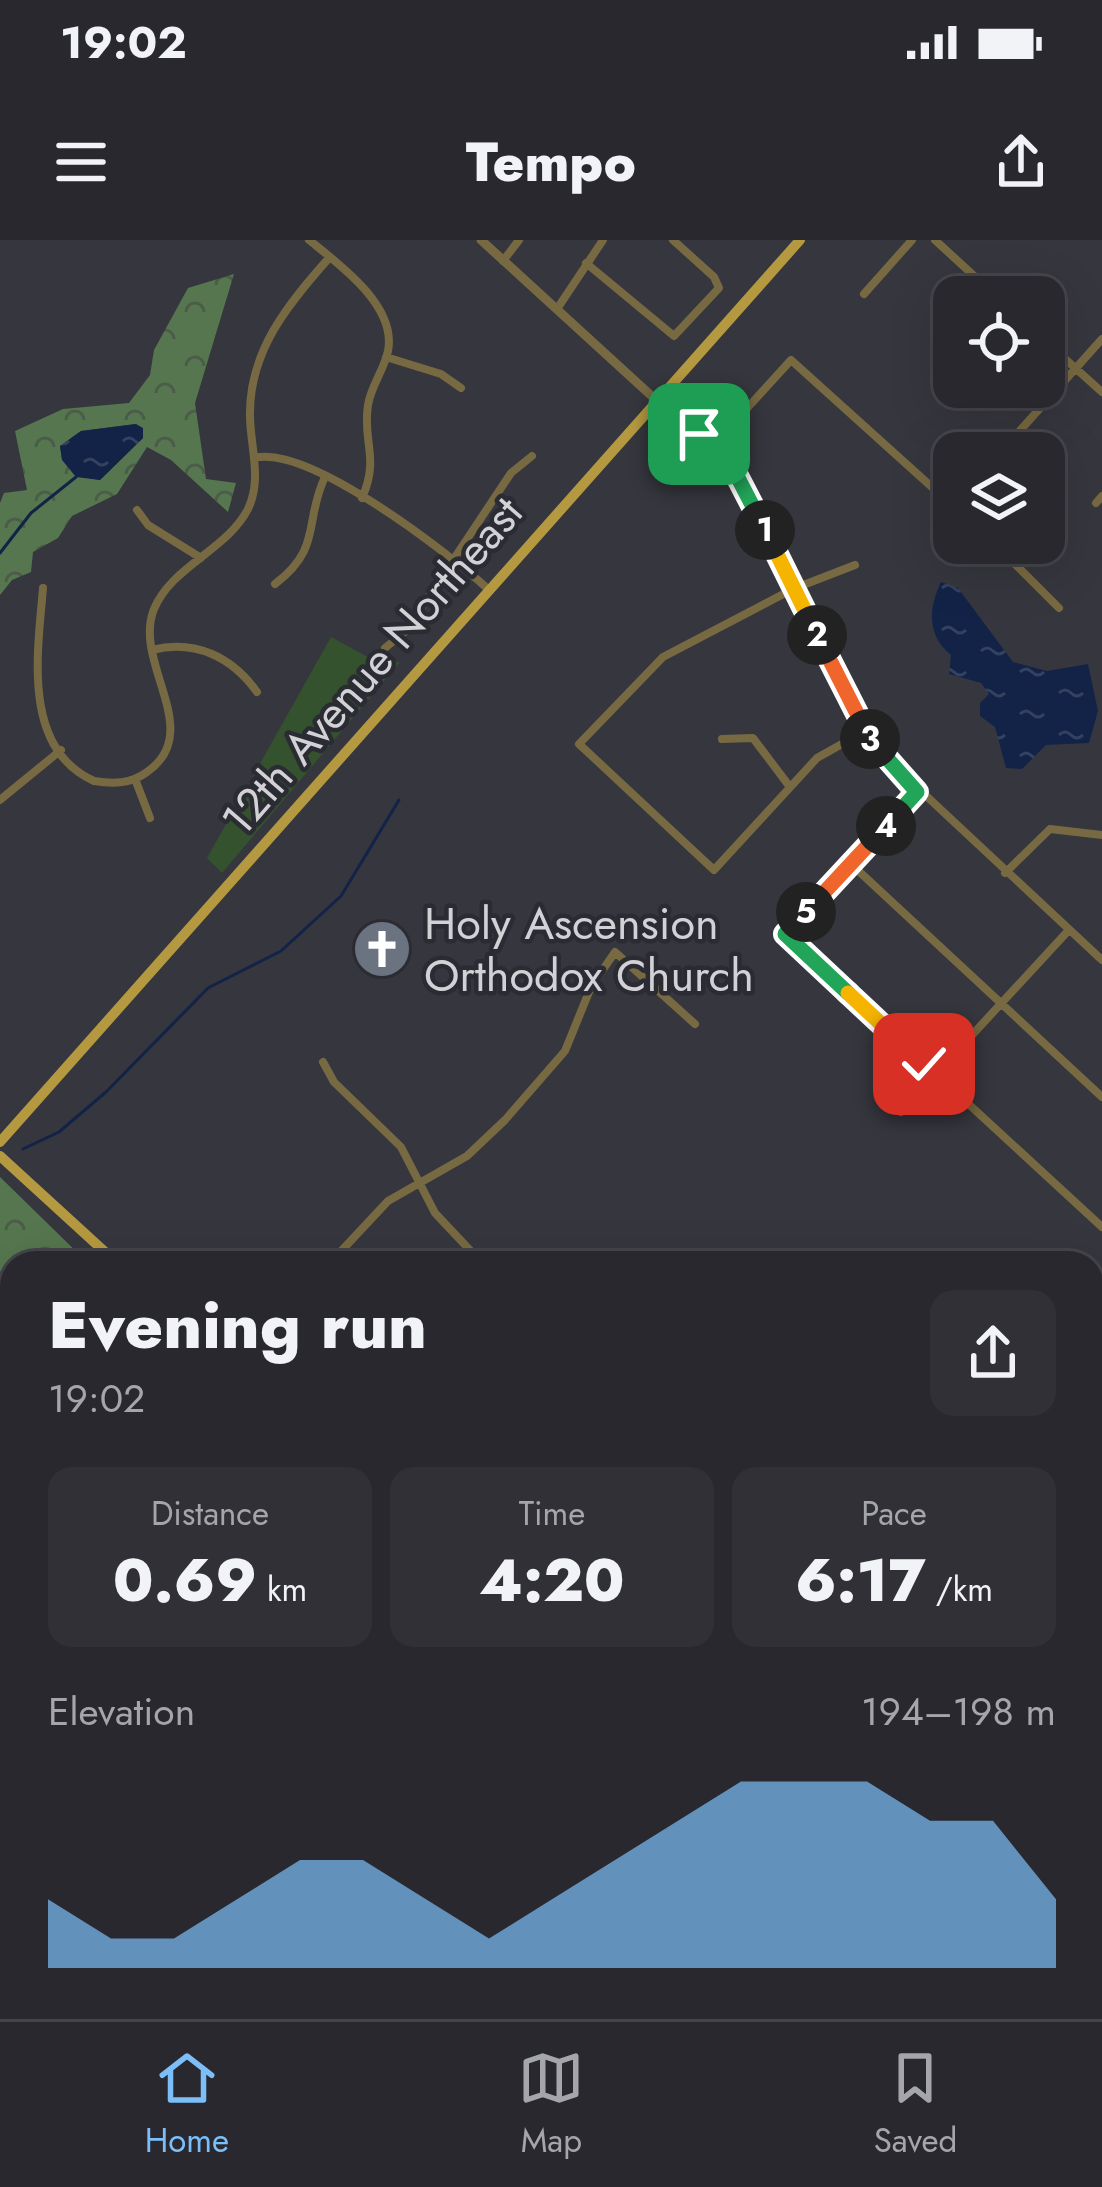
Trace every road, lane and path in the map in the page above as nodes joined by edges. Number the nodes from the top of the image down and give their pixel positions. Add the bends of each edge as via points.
1 (309, 240) edge
2 (481, 240) edge
3 (519, 240) edge
4 (603, 240) edge
5 (673, 240) edge
6 (800, 240) edge
7 (912, 240) edge
8 (935, 240) edge
9 (329, 258) junction
10 (503, 261) junction
11 (586, 263) junction
12 (974, 276) edge
13 (864, 294) dead end
14 (557, 309) junction
15 (1102, 339) edge
16 (386, 357) junction
17 (1065, 358) edge
18 (1076, 368) junction
19 (461, 388) dead end
20 (1102, 392) edge
21 (656, 400) junction
22 (1019, 432) edge
23 (710, 448) junction
24 (532, 457) dead end
25 (254, 458) junction
26 (324, 479) junction
27 (933, 487) edge
28 (362, 498) junction
29 (137, 509) dead end
30 (201, 558) junction
31 (454, 559) junction
32 (1015, 564) edge
33 (855, 565) dead end
34 (275, 584) dead end
35 (43, 588) dead end
36 (488, 589) junction
37 (794, 589) junction
38 (1059, 608) dead end
39 (385, 649) dead end
40 (152, 650) junction
41 (257, 692) dead end
42 (865, 731) junction
43 (722, 739) dead end
44 (61, 750) junction
45 (135, 779) junction
46 (790, 787) junction
47 (917, 792) junction
48 (0, 800) edge
49 (150, 818) dead end
50 (1102, 835) edge
51 (851, 864) junction
52 (1004, 873) junction
53 (1068, 931) junction
54 (1102, 960) edge
55 (1001, 1004) junction
56 (695, 1024) dead end
57 (323, 1062) dead end
58 (936, 1074) junction
59 (1102, 1097) edge
60 (901, 1112) dead end
61 (0, 1142) edge
62 (0, 1156) edge
63 (421, 1181) junction
64 (1102, 1227) edge
65 (104, 1251) edge
66 (341, 1251) edge
67 (470, 1251) edge

1 - 9 street
2 - 10 street
3 - 10 street
4 - 11 street
5 - 11 street via 718,288 674,336
6 - 21 main road, 12th Avenue Northeast
7 - 13 street
8 - 12 street
9 - 16 street via 381,310
9 - 25 street via 269,335 250,402
10 - 14 street
11 - 14 street
14 - 21 street
15 - 18 street
16 - 19 street
16 - 28 street via 367,408 374,458
17 - 18 street
18 - 20 street
18 - 22 street
21 - 23 street
21 - 36 main road, 12th Avenue Northeast
23 - 27 street via 791,360
23 - 37 street via 740,482
24 - 31 street via 512,473
25 - 26 street via 278,457
25 - 30 street via 246,512
26 - 28 street
26 - 34 street via 312,541
28 - 31 street
29 - 30 street via 148,525
30 - 40 street via 155,608
31 - 36 street
31 - 39 street via 406,632
32 - 38 street
33 - 37 street
35 - 44 street via 35,689
36 - 61 main road, 12th Avenue Northeast
37 - 42 street
37 - 46 street via 663,657 579,744 714,870
40 - 41 street via 202,648
40 - 45 street via 170,739 157,764
42 - 46 street via 824,752
42 - 47 street
43 - 46 street via 753,738
44 - 45 street via 88,778
44 - 48 street
45 - 49 street
47 - 51 street
47 - 52 street
50 - 52 street via 1049,829
51 - 55 street
51 - 58 street via 785,934
52 - 53 street
53 - 54 street
53 - 55 street
55 - 58 street
55 - 59 street
56 - 63 street via 615,952 554,1065 483,1143
57 - 63 street via 401,1147
58 - 60 street
58 - 64 street
62 - 65 main road
63 - 66 street via 388,1201
63 - 67 street via 435,1214

